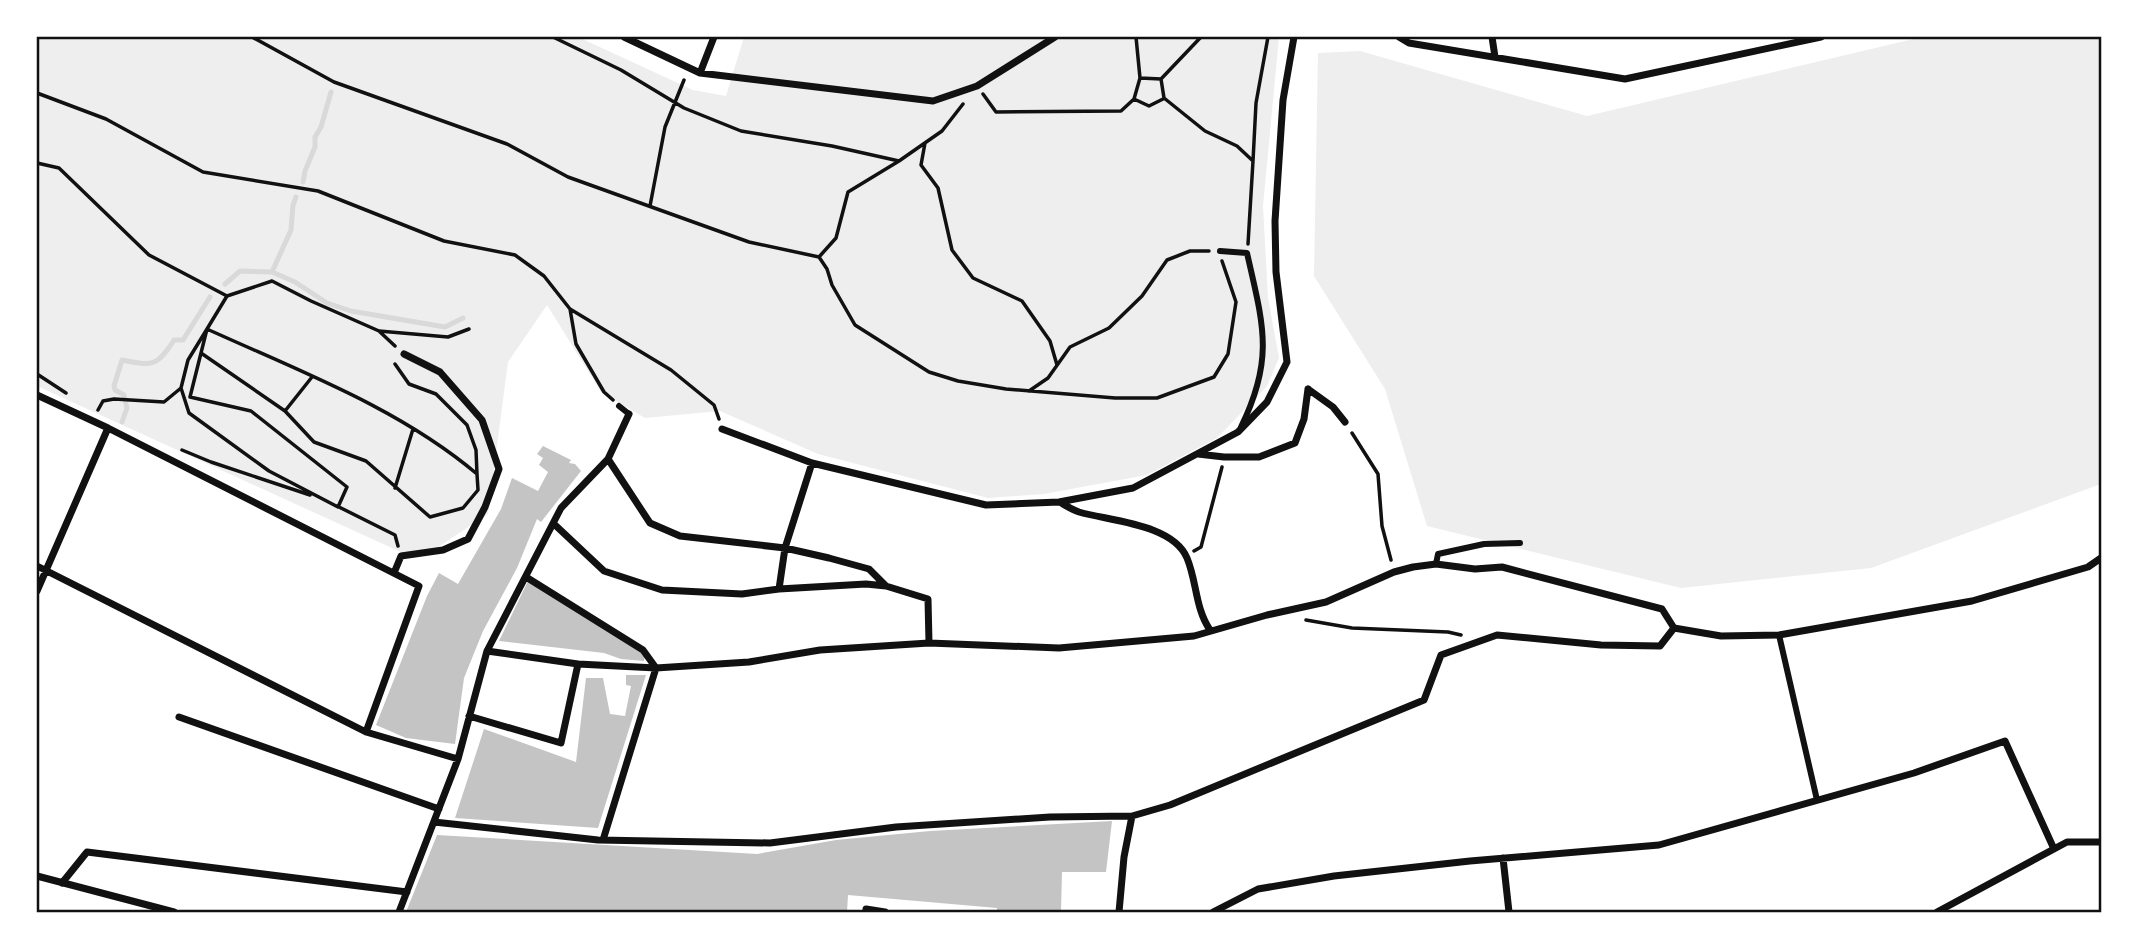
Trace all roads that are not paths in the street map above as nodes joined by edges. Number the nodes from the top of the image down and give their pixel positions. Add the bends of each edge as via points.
1 (624, 37) edge
2 (714, 37) edge
3 (1055, 37) edge
4 (1294, 37) edge
5 (1399, 37) edge
6 (1492, 37) edge
7 (1821, 37) edge
8 (1495, 57) junction
9 (700, 74) junction
10 (1220, 251) road end
11 (404, 354) road end
12 (37, 395) edge
13 (619, 406) road end
14 (629, 414) joint
15 (1345, 422) road end
16 (108, 428) junction
17 (722, 429) road end
18 (1238, 432) junction
19 (1198, 454) junction
20 (608, 459) junction
21 (812, 463) junction
22 (1059, 502) junction
23 (554, 523) junction
24 (1520, 543) dead end
25 (785, 548) junction
26 (2101, 558) edge
27 (1436, 564) junction
28 (37, 566) edge
29 (47, 571) junction
30 (394, 573) junction
31 (526, 577) junction
32 (886, 586) junction
33 (779, 589) junction
34 (37, 591) edge
35 (1674, 628) junction
36 (1210, 630) junction
37 (1779, 635) junction
38 (929, 643) junction
39 (487, 652) junction
40 (578, 664) junction
41 (656, 668) junction
42 (469, 716) junction
43 (179, 717) dead end
44 (366, 732) junction
45 (458, 759) junction
46 (1817, 800) junction
47 (439, 809) junction
48 (1132, 816) junction
49 (434, 822) junction
50 (603, 840) junction
51 (2101, 842) edge
52 (2054, 849) junction
53 (1503, 858) junction
54 (37, 876) edge
55 (62, 883) junction
56 (407, 892) junction
57 (174, 912) edge
58 (399, 912) edge
59 (866, 912) edge
60 (886, 912) edge
61 (1119, 912) edge
62 (1213, 912) edge
63 (1509, 912) edge
64 (1937, 912) edge

1 - 9 street
2 - 9 street
3 - 9 street via 977,86 933,101
4 - 18 street via 1283,100 1275,220 1287,362 1267,402
5 - 8 street via 1409,43
6 - 8 street
7 - 8 street via 1625,79
10 - 18 street via 1247,253 1264,335 1262,371
11 - 30 street via 440,372 482,420 499,468 468,539 443,550 401,556
12 - 16 street
13 - 14 street
14 - 20 street
15 - 19 street via 1308,388 1295,443 1259,457
16 - 29 street
16 - 30 street
17 - 21 street
18 - 19 street
19 - 22 street via 1133,488
20 - 23 street via 561,508
20 - 25 street via 650,523 680,536
21 - 22 street via 986,505
21 - 25 street
22 - 36 street via 1169,538 1186,556 1201,618
23 - 31 street
23 - 33 street via 604,572 662,590 742,594
24 - 27 street via 1484,544 1438,554
25 - 32 street via 869,569
25 - 33 street
26 - 37 street via 2088,567 1972,601
27 - 35 street via 1502,567 1662,609
27 - 36 street via 1394,572 1326,602
28 - 29 street
29 - 34 street
29 - 44 street
30 - 44 street via 419,586
31 - 39 street
31 - 41 street via 643,650
32 - 33 street
32 - 38 street via 928,599
35 - 37 street via 1721,636
35 - 48 street via 1660,646 1497,635 1441,655 1424,700 1170,805
36 - 38 street via 1194,636 1059,648
37 - 46 street
38 - 41 street
39 - 40 street
39 - 42 street
40 - 41 street
40 - 42 street via 561,743
41 - 50 street
42 - 45 street
43 - 47 street
44 - 45 street
45 - 47 street
46 - 52 street via 2005,741
46 - 53 street via 1659,845
47 - 49 street
48 - 50 street via 895,827 770,844
48 - 61 street
49 - 50 street
49 - 56 street
51 - 52 street via 2067,842
52 - 64 street
53 - 62 street via 1258,889
53 - 63 street
54 - 55 street
55 - 56 street via 87,852
55 - 57 street
56 - 58 street
59 - 60 street

